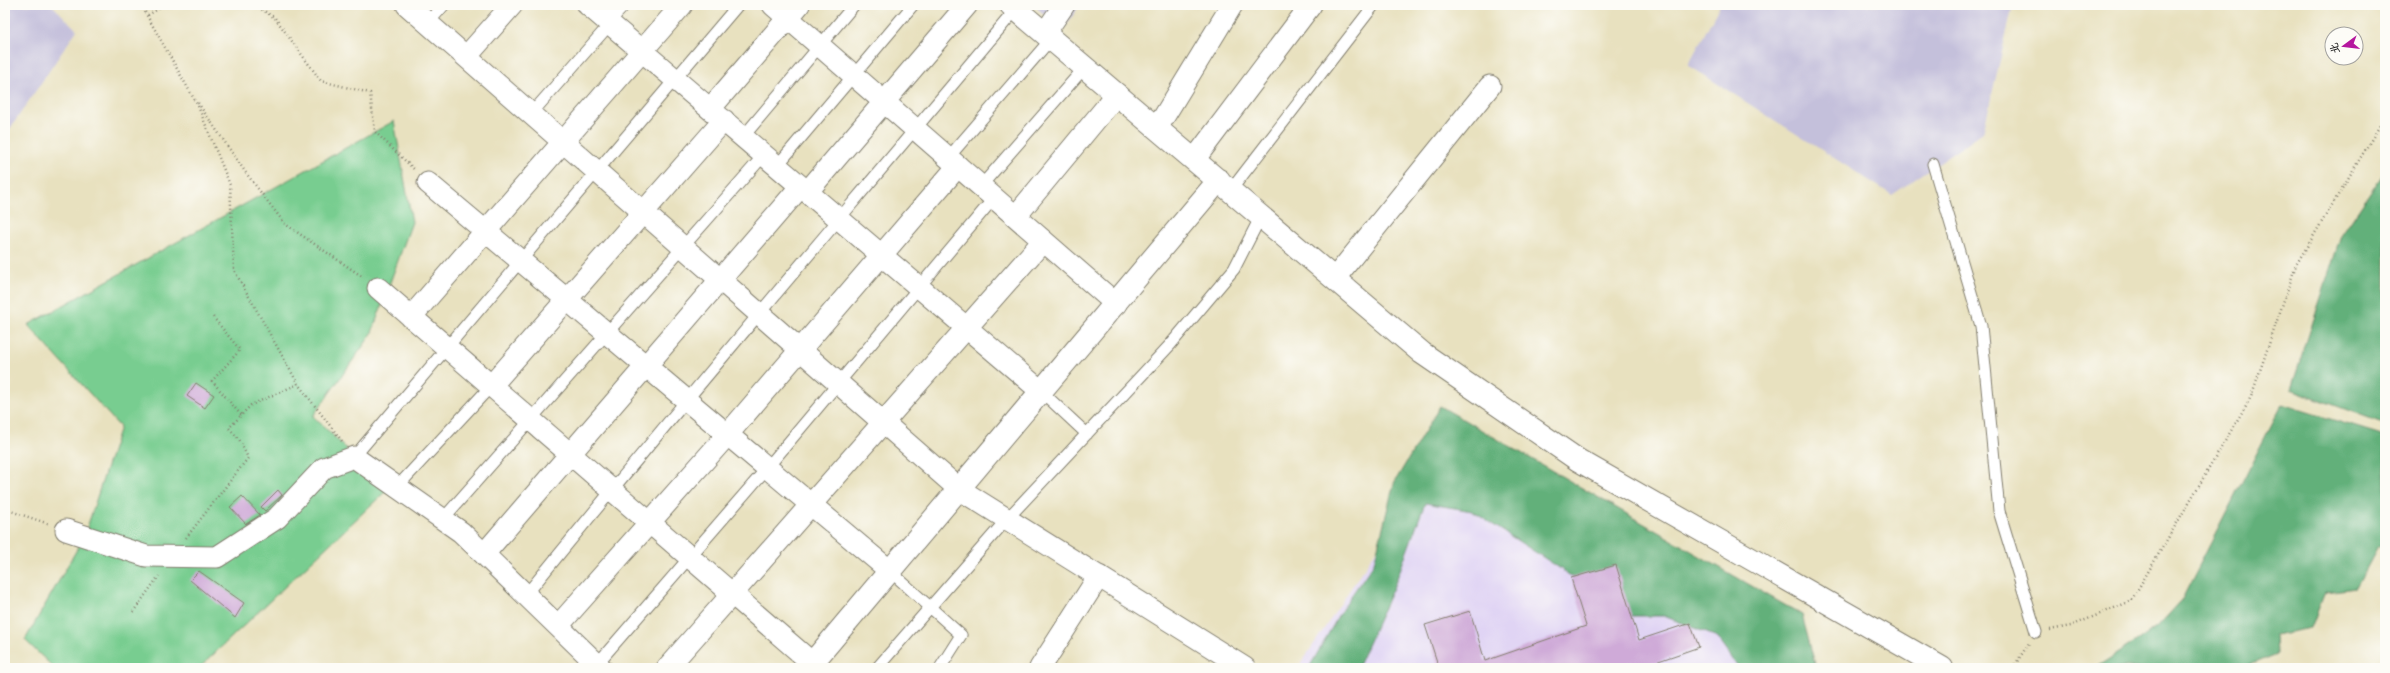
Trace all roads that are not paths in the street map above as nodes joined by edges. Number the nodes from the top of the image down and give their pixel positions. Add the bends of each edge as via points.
1 (407, 5) edge
2 (444, 5) edge
3 (512, 5) edge
4 (588, 5) edge
5 (682, 5) edge
6 (738, 5) edge
7 (854, 5) edge
8 (913, 5) edge
9 (967, 5) edge
10 (1064, 5) edge
11 (1232, 5) edge
12 (1311, 5) edge
13 (1374, 5) edge
14 (1014, 7) edge
15 (787, 9) edge
16 (611, 16) edge
17 (428, 23) junction
18 (1048, 36) junction
19 (820, 46) junction
20 (642, 51) junction
21 (466, 57) junction
22 (1084, 67) junction
23 (854, 75) junction
24 (675, 79) junction
25 (1490, 86) dead end
26 (1117, 94) junction
27 (885, 103) junction
28 (531, 114) junction
29 (717, 115) junction
30 (1157, 128) junction
31 (916, 129) junction
32 (743, 137) junction
33 (563, 142) junction
34 (771, 160) junction
35 (1194, 160) junction
36 (953, 162) junction
37 (1933, 164) dead end
38 (597, 171) junction
39 (428, 183) road end
40 (1225, 185) junction
41 (804, 189) junction
42 (987, 192) junction
43 (642, 211) junction
44 (1016, 216) junction
45 (1261, 216) junction
46 (840, 220) junction
47 (486, 231) junction
48 (1043, 241) junction
49 (683, 247) junction
50 (882, 255) junction
51 (521, 261) junction
52 (1334, 278) junction
53 (722, 281) junction
54 (919, 287) junction
55 (378, 288) road end
56 (566, 298) junction
57 (1116, 304) junction
58 (758, 312) junction
59 (411, 317) junction
60 (967, 328) junction
61 (607, 333) junction
62 (447, 348) junction
63 (800, 350) junction
64 (647, 366) junction
65 (838, 383) junction
66 (491, 386) junction
67 (1042, 392) junction
68 (687, 400) junction
69 (530, 420) junction
70 (883, 422) junction
71 (728, 434) junction
72 (1087, 434) junction
73 (570, 454) junction
74 (354, 457) junction
75 (767, 468) junction
76 (397, 487) junction
77 (959, 489) junction
78 (611, 490) junction
79 (811, 504) junction
80 (443, 519) junction
81 (1007, 519) junction
82 (649, 523) junction
83 (66, 530) road end
84 (484, 554) junction
85 (689, 558) junction
86 (890, 570) junction
87 (1099, 576) junction
88 (526, 595) junction
89 (732, 595) junction
90 (930, 607) junction
91 (558, 626) junction
92 (2036, 632) road end
93 (599, 666) edge
94 (812, 667) edge
95 (667, 668) edge
96 (877, 668) edge
97 (940, 668) edge
98 (1040, 668) edge
99 (1245, 668) edge
100 (1942, 668) edge

1 - 17 street
2 - 17 lane
3 - 21 street
4 - 16 street
5 - 20 street
6 - 24 lane
7 - 19 lane
8 - 23 lane
9 - 27 street
10 - 18 street
11 - 30 street
12 - 35 street
13 - 40 lane
14 - 18 street
14 - 31 lane
15 - 19 street
15 - 29 street
16 - 20 street
16 - 28 lane
17 - 21 street
18 - 22 street
18 - 36 lane
19 - 23 street
19 - 32 lane
20 - 24 street
20 - 33 street
21 - 28 street
22 - 26 street
22 - 42 lane
23 - 27 street
23 - 34 lane
24 - 29 street
24 - 38 lane
25 - 52 street
26 - 30 street
26 - 44 street
27 - 31 street
27 - 41 street
28 - 33 street
29 - 32 street
29 - 43 street
30 - 35 street
31 - 36 street
31 - 46 lane
32 - 34 street
33 - 38 street
33 - 47 street
34 - 41 street
34 - 49 lane
35 - 40 street
36 - 42 street
36 - 50 street
37 - 92 lane via 1981,326 1999,511
38 - 43 street
38 - 51 lane
39 - 47 street
40 - 45 street
40 - 57 street
41 - 46 street
41 - 53 street
42 - 44 street
42 - 54 lane
43 - 49 street
43 - 56 street
44 - 48 street
45 - 52 street
45 - 72 lane via 1234,270 1170,345
46 - 50 street
46 - 58 lane
47 - 51 street
47 - 59 street
48 - 57 street
48 - 60 street
49 - 53 street
49 - 61 lane
50 - 54 street
50 - 63 street
51 - 56 street
51 - 62 lane
52 - 100 street via 1422,353 1578,460
53 - 58 street
53 - 64 street
54 - 60 street
54 - 65 lane
55 - 59 street
56 - 61 street
56 - 66 street
57 - 67 street
58 - 63 street
58 - 68 lane
59 - 62 street
60 - 67 street
60 - 70 street
61 - 64 street
61 - 69 lane
62 - 66 street
62 - 74 lane
63 - 65 street
63 - 71 street
64 - 68 street
64 - 73 street
65 - 70 street
65 - 75 lane
66 - 69 street
66 - 76 lane
67 - 72 lane
67 - 77 street
68 - 71 street
68 - 78 lane
69 - 73 street
69 - 80 lane
70 - 77 street
70 - 79 street
71 - 75 street
71 - 82 street
72 - 81 lane
73 - 78 street
73 - 84 street
74 - 76 street
74 - 83 street via 324,468 277,518 217,556 146,556
75 - 79 street
75 - 85 lane
76 - 80 street
77 - 81 street
77 - 86 street
78 - 82 street
78 - 88 lane
79 - 86 street
79 - 89 street
80 - 84 street
81 - 87 street
81 - 90 lane
82 - 85 street
82 - 91 street
84 - 88 street
85 - 89 street
85 - 93 lane
86 - 90 lane
86 - 94 street
87 - 98 street
87 - 99 street
88 - 91 street
89 - 94 street
89 - 95 street
90 - 96 lane
90 - 97 lane via 961,635
91 - 93 street

